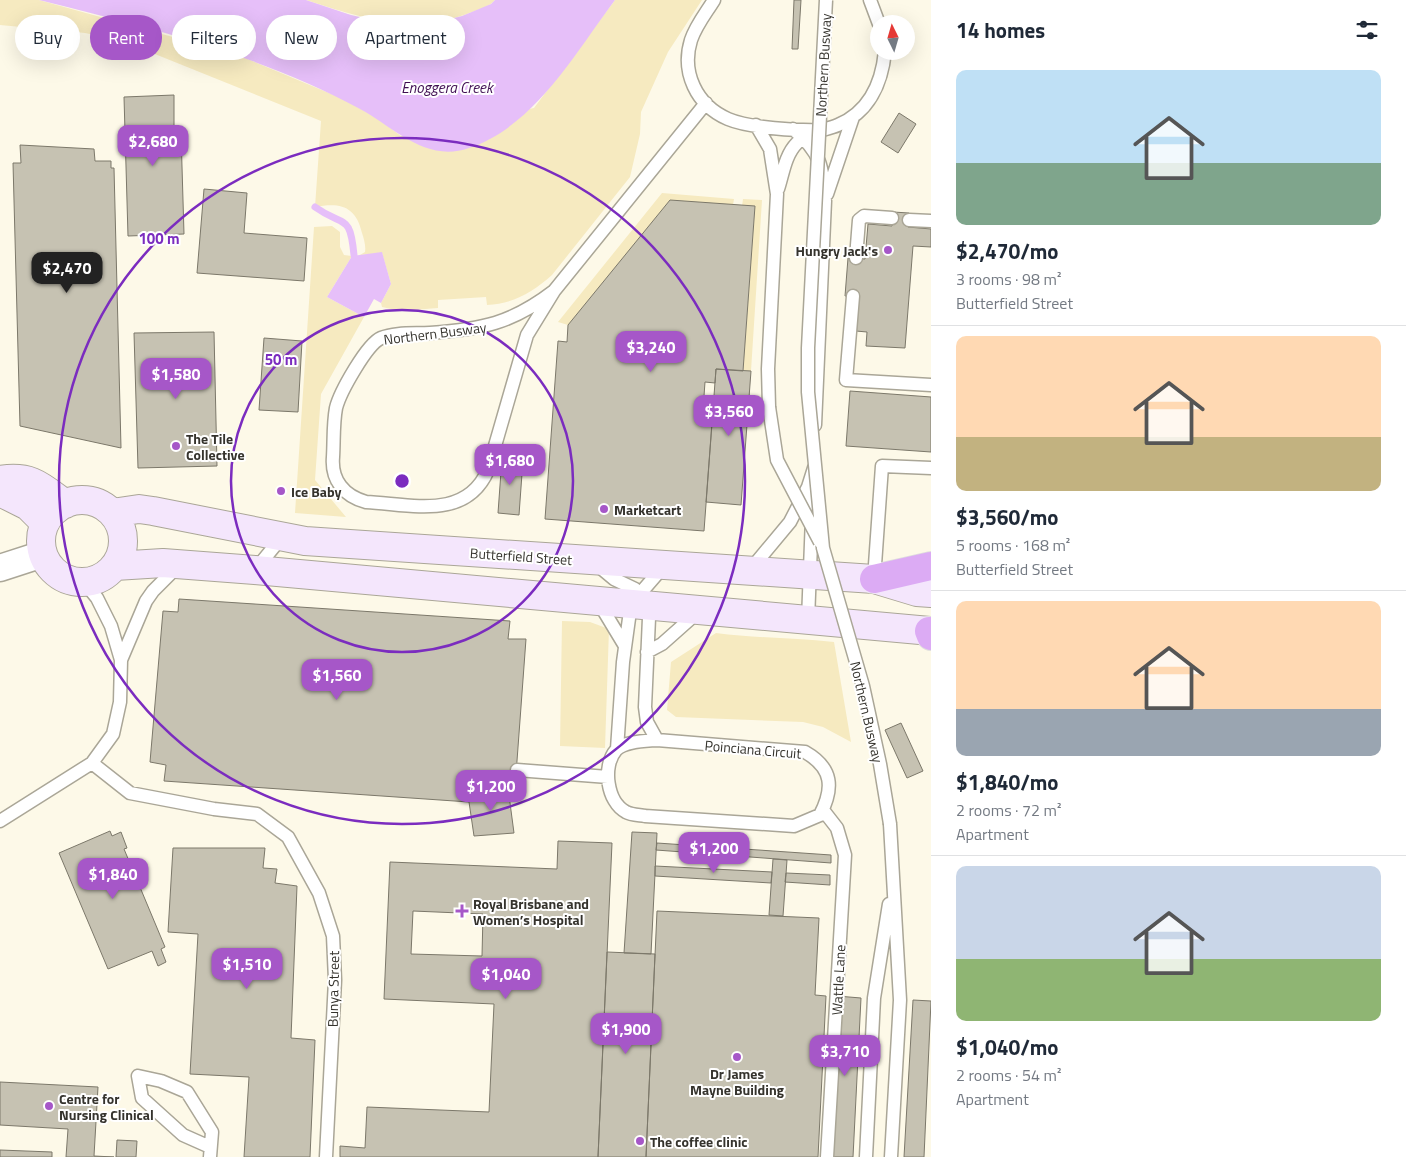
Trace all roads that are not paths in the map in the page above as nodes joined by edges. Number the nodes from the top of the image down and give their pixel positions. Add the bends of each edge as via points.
1 (714, 0) edge
2 (826, 0) edge
3 (870, 0) edge
4 (876, 15) edge
5 (884, 60) edge
6 (706, 103) junction
7 (853, 117) junction
8 (756, 125) junction
9 (798, 133) junction
10 (777, 194) junction
11 (825, 201) junction
12 (892, 218) dead end
13 (909, 220) dead end
14 (931, 221) edge
15 (856, 258) dead end
16 (554, 292) junction
17 (853, 296) dead end
18 (931, 386) edge
19 (814, 468) junction
20 (931, 468) edge
21 (0, 480) edge
22 (0, 492) edge
23 (65, 504) junction
24 (112, 513) junction
25 (44, 523) junction
26 (282, 537) junction
27 (823, 548) junction
28 (43, 554) junction
29 (593, 560) junction
30 (179, 564) junction
31 (115, 566) junction
32 (664, 566) junction
33 (931, 566) edge
34 (0, 568) edge
35 (254, 570) junction
36 (750, 570) junction
37 (811, 576) junction
38 (874, 579) junction
39 (84, 582) junction
40 (931, 593) edge
41 (598, 601) junction
42 (639, 601) junction
43 (699, 610) junction
44 (808, 620) junction
45 (930, 633) edge
46 (625, 646) junction
47 (647, 652) junction
48 (121, 660) junction
49 (657, 740) junction
50 (617, 749) junction
51 (92, 763) junction
52 (517, 770) dead end
53 (608, 777) junction
54 (823, 810) junction
55 (0, 821) edge
56 (894, 880) junction
57 (210, 1152) edge
58 (326, 1157) edge
59 (827, 1157) edge
60 (866, 1157) edge
61 (891, 1157) edge

1 - 6 lane, Northern Busway via 697,27 688,53 689,78
2 - 27 lane, Northern Busway, bridge via 808,370 812,449
3 - 4 lane
5 - 7 lane, Northern Busway via 876,88
6 - 8 lane, Northern Busway via 726,118
6 - 16 lane, Northern Busway
7 - 9 lane, Northern Busway via 823,130
7 - 11 lane, Northern Busway
8 - 9 lane, Northern Busway
8 - 10 lane, Northern Busway via 770,149
9 - 10 lane, Northern Busway
9 - 11 lane, Northern Busway via 821,163
10 - 27 lane, Northern Busway, bridge via 768,369 771,434 777,460
11 - 19 lane, Northern Busway
12 - 15 lane via 864,216 858,220
13 - 14 lane
16 - 16 lane, Northern Busway via 523,344 488,470 476,490 460,502 440,506 366,502 343,489 333,470 336,410 342,394 374,342 393,335 490,326 524,312
17 - 18 lane via 846,380
19 - 36 lane, Northern Busway via 790,522
19 - 37 lane, Northern Busway
20 - 38 lane via 882,466
21 - 23 street via 28,479
22 - 25 street via 28,506
23 - 24 street via 90,501
23 - 25 street via 56,508
24 - 26 street, Butterfield Street via 139,509
24 - 31 street via 122,529 123,538 123,548
25 - 28 street
26 - 29 street, Butterfield Street
26 - 35 lane
27 - 56 lane, Northern Busway, bridge via 880,764 890,824
28 - 34 street
28 - 39 street via 48,564 64,578
29 - 32 street, Butterfield Street
29 - 42 lane via 614,580 630,585
30 - 31 street
30 - 35 street
30 - 48 lane via 152,591
31 - 39 street via 96,580
32 - 36 street, Butterfield Street
32 - 42 lane
33 - 38 highway
35 - 41 street
36 - 37 street, Butterfield Street
37 - 38 street, Butterfield Street
37 - 44 lane, Northern Busway
38 - 40 street, Butterfield Street
39 - 48 lane via 108,620
41 - 42 street
41 - 46 lane
42 - 43 street
42 - 46 lane
42 - 47 lane via 649,618
43 - 44 street
43 - 47 lane via 662,644
44 - 45 street
46 - 50 lane
47 - 49 lane via 645,714
48 - 51 lane via 120,702 113,734
49 - 50 lane, Poinciana Circuit via 639,741
49 - 54 lane, Poinciana Circuit via 805,752 817,759 827,772 830,793
50 - 53 lane via 610,760
51 - 55 lane
51 - 58 lane, Bunya Street via 130,793 214,810 258,814 288,837 320,892 333,936 335,980
52 - 53 lane
53 - 54 lane via 612,797 626,812 645,816 794,826 810,821
54 - 59 lane, Wattle Lane via 837,828 845,855
56 - 60 lane, Northern Busway via 874,998
56 - 61 lane, Northern Busway via 900,1000
57 - 57 lane via 183,1135 142,1098 138,1076 187,1092 212,1132

